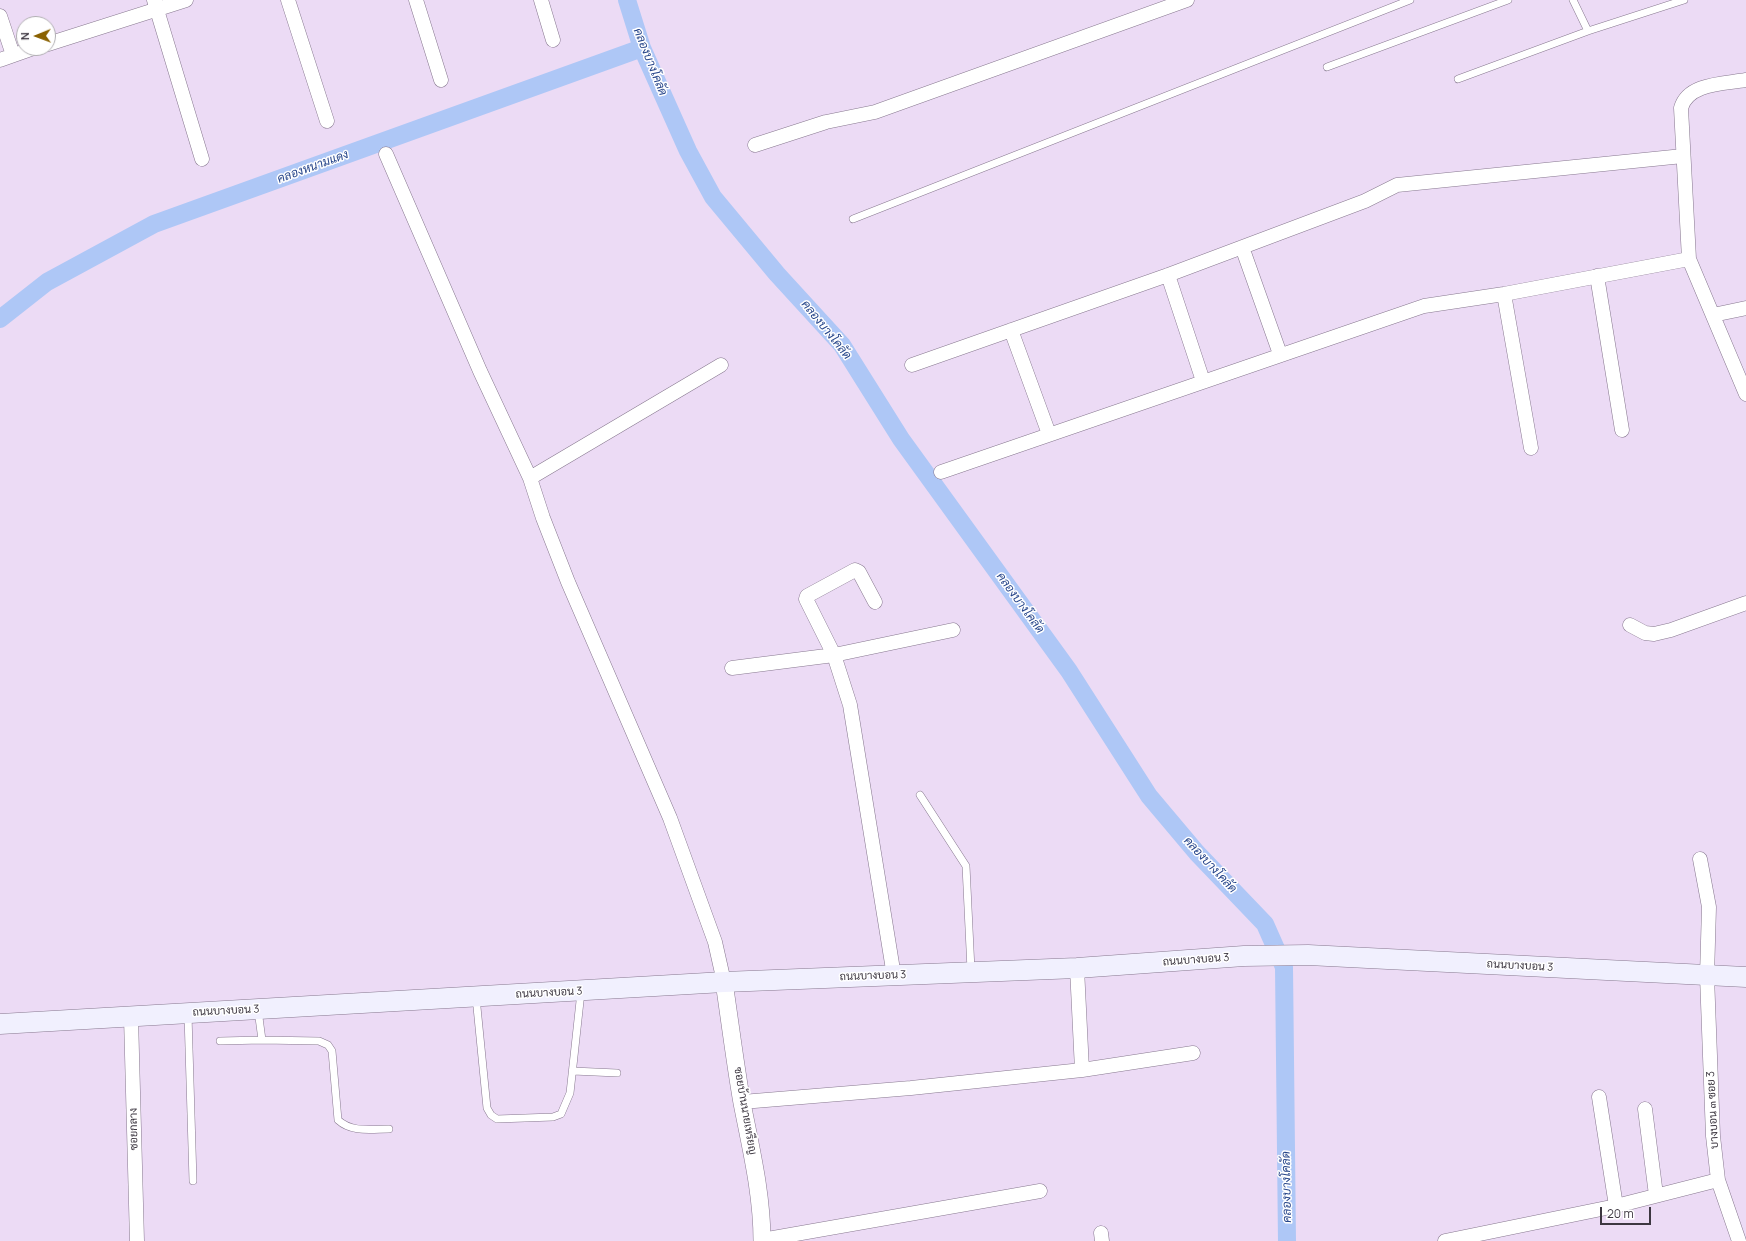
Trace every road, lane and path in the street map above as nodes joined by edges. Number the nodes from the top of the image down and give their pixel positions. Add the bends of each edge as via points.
1 (186, 0) edge
2 (288, 0) edge
3 (416, 0) edge
4 (541, 0) edge
5 (1187, 0) edge
6 (1410, 0) edge
7 (1508, 0) edge
8 (1573, 0) edge
9 (1684, 0) edge
10 (156, 5) edge
11 (0, 16) edge
12 (1588, 31) junction
13 (553, 40) dead end
14 (56, 41) edge
15 (16, 54) edge
16 (6, 57) edge
17 (1327, 67) dead end
18 (1458, 79) dead end
19 (441, 80) dead end
20 (1746, 80) edge
21 (327, 121) dead end
22 (755, 145) dead end
23 (386, 154) dead end
24 (1683, 156) junction
25 (202, 159) dead end
26 (854, 219) dead end
27 (1242, 247) junction
28 (1689, 259) junction
29 (1168, 275) junction
30 (1597, 276) junction
31 (1504, 294) junction
32 (1746, 308) edge
33 (1713, 316) junction
34 (1011, 330) junction
35 (1280, 354) junction
36 (721, 365) dead end
37 (912, 365) dead end
38 (1203, 381) junction
39 (1746, 394) edge
40 (1622, 430) dead end
41 (1049, 434) junction
42 (1531, 448) dead end
43 (942, 472) dead end
44 (530, 478) junction
45 (874, 602) dead end
46 (1746, 603) edge
47 (1630, 625) dead end
48 (953, 630) dead end
49 (834, 654) junction
50 (732, 668) dead end
51 (920, 795) dead end
52 (1700, 859) dead end
53 (1077, 968) junction
54 (971, 972) junction
55 (894, 976) junction
56 (1707, 976) junction
57 (1746, 978) edge
58 (724, 982) junction
59 (581, 991) junction
60 (476, 997) junction
61 (258, 1010) junction
62 (188, 1013) junction
63 (131, 1017) junction
64 (0, 1024) edge
65 (262, 1040) junction
66 (220, 1041) dead end
67 (1193, 1053) dead end
68 (1082, 1070) junction
69 (573, 1071) junction
70 (617, 1073) dead end
71 (1599, 1097) dead end
72 (742, 1102) junction
73 (1645, 1109) dead end
74 (389, 1128) dead end
75 (1718, 1180) junction
76 (193, 1181) dead end
77 (1040, 1191) dead end
78 (1656, 1195) junction
79 (1616, 1206) junction
80 (762, 1240) edge
81 (137, 1241) edge
82 (1445, 1241) edge
83 (1739, 1241) edge

1 - 10 street
2 - 21 street
3 - 19 street
4 - 13 street
5 - 22 street via 875,112 826,122
6 - 26 lane
7 - 17 lane
8 - 12 lane
9 - 12 lane
10 - 14 street
10 - 25 street
11 - 16 street
12 - 18 lane
15 - 16 street
20 - 24 street via 1700,88 1683,100
23 - 44 street via 477,364
24 - 27 street via 1397,185 1365,201
24 - 28 street
27 - 29 street
27 - 35 street
28 - 30 street
28 - 33 street
29 - 34 street
29 - 38 street
30 - 31 street
30 - 40 street
31 - 35 street via 1424,306
31 - 42 street
32 - 33 street
33 - 39 street
34 - 37 street
34 - 41 street
35 - 38 street
36 - 44 street
38 - 41 street
41 - 43 street
44 - 58 street via 568,582 670,818 715,942
45 - 49 street via 857,570 807,596 806,599
46 - 47 street via 1654,634 1645,633
48 - 49 street
49 - 50 street
49 - 55 street via 850,705
51 - 54 lane via 966,866
52 - 56 street, บางบอน ๓ ซอย 3 via 1709,906
53 - 54 main road, ถนนบางบอน 3
53 - 56 main road, ถนนบางบอน 3 via 1244,956 1308,955
53 - 68 street
54 - 55 main road, ถนนบางบอน 3
55 - 58 main road, ถนนบางบอน 3
56 - 57 main road, ถนนบางบอน 3
56 - 75 street, บางบอน ๓ ซอย 3 via 1713,1136
58 - 59 main road, ถนนบางบอน 3
58 - 72 street, ซอยบ้านนายเหรียญ
59 - 60 main road, ถนนบางบอน 3
59 - 69 lane
60 - 61 main road, ถนนบางบอน 3
60 - 69 lane via 487,1108 490,1115 497,1119 553,1117 561,1114 570,1093
61 - 62 main road, ถนนบางบอน 3
61 - 65 lane
62 - 63 main road, ถนนบางบอน 3
62 - 76 lane
63 - 64 main road, ถนนบางบอน 3
63 - 81 street, ซอยกลาง
65 - 66 lane
65 - 74 lane via 319,1041 328,1045 332,1051 338,1120 344,1126 353,1129
67 - 68 street
68 - 72 street
69 - 70 lane
71 - 79 street
72 - 80 street, ซอยบ้านนายเหรียญ via 754,1156 761,1206
73 - 78 street
75 - 78 street
75 - 83 street, บางบอน ๓ ซอย 3
77 - 80 street
78 - 79 street
79 - 82 street

